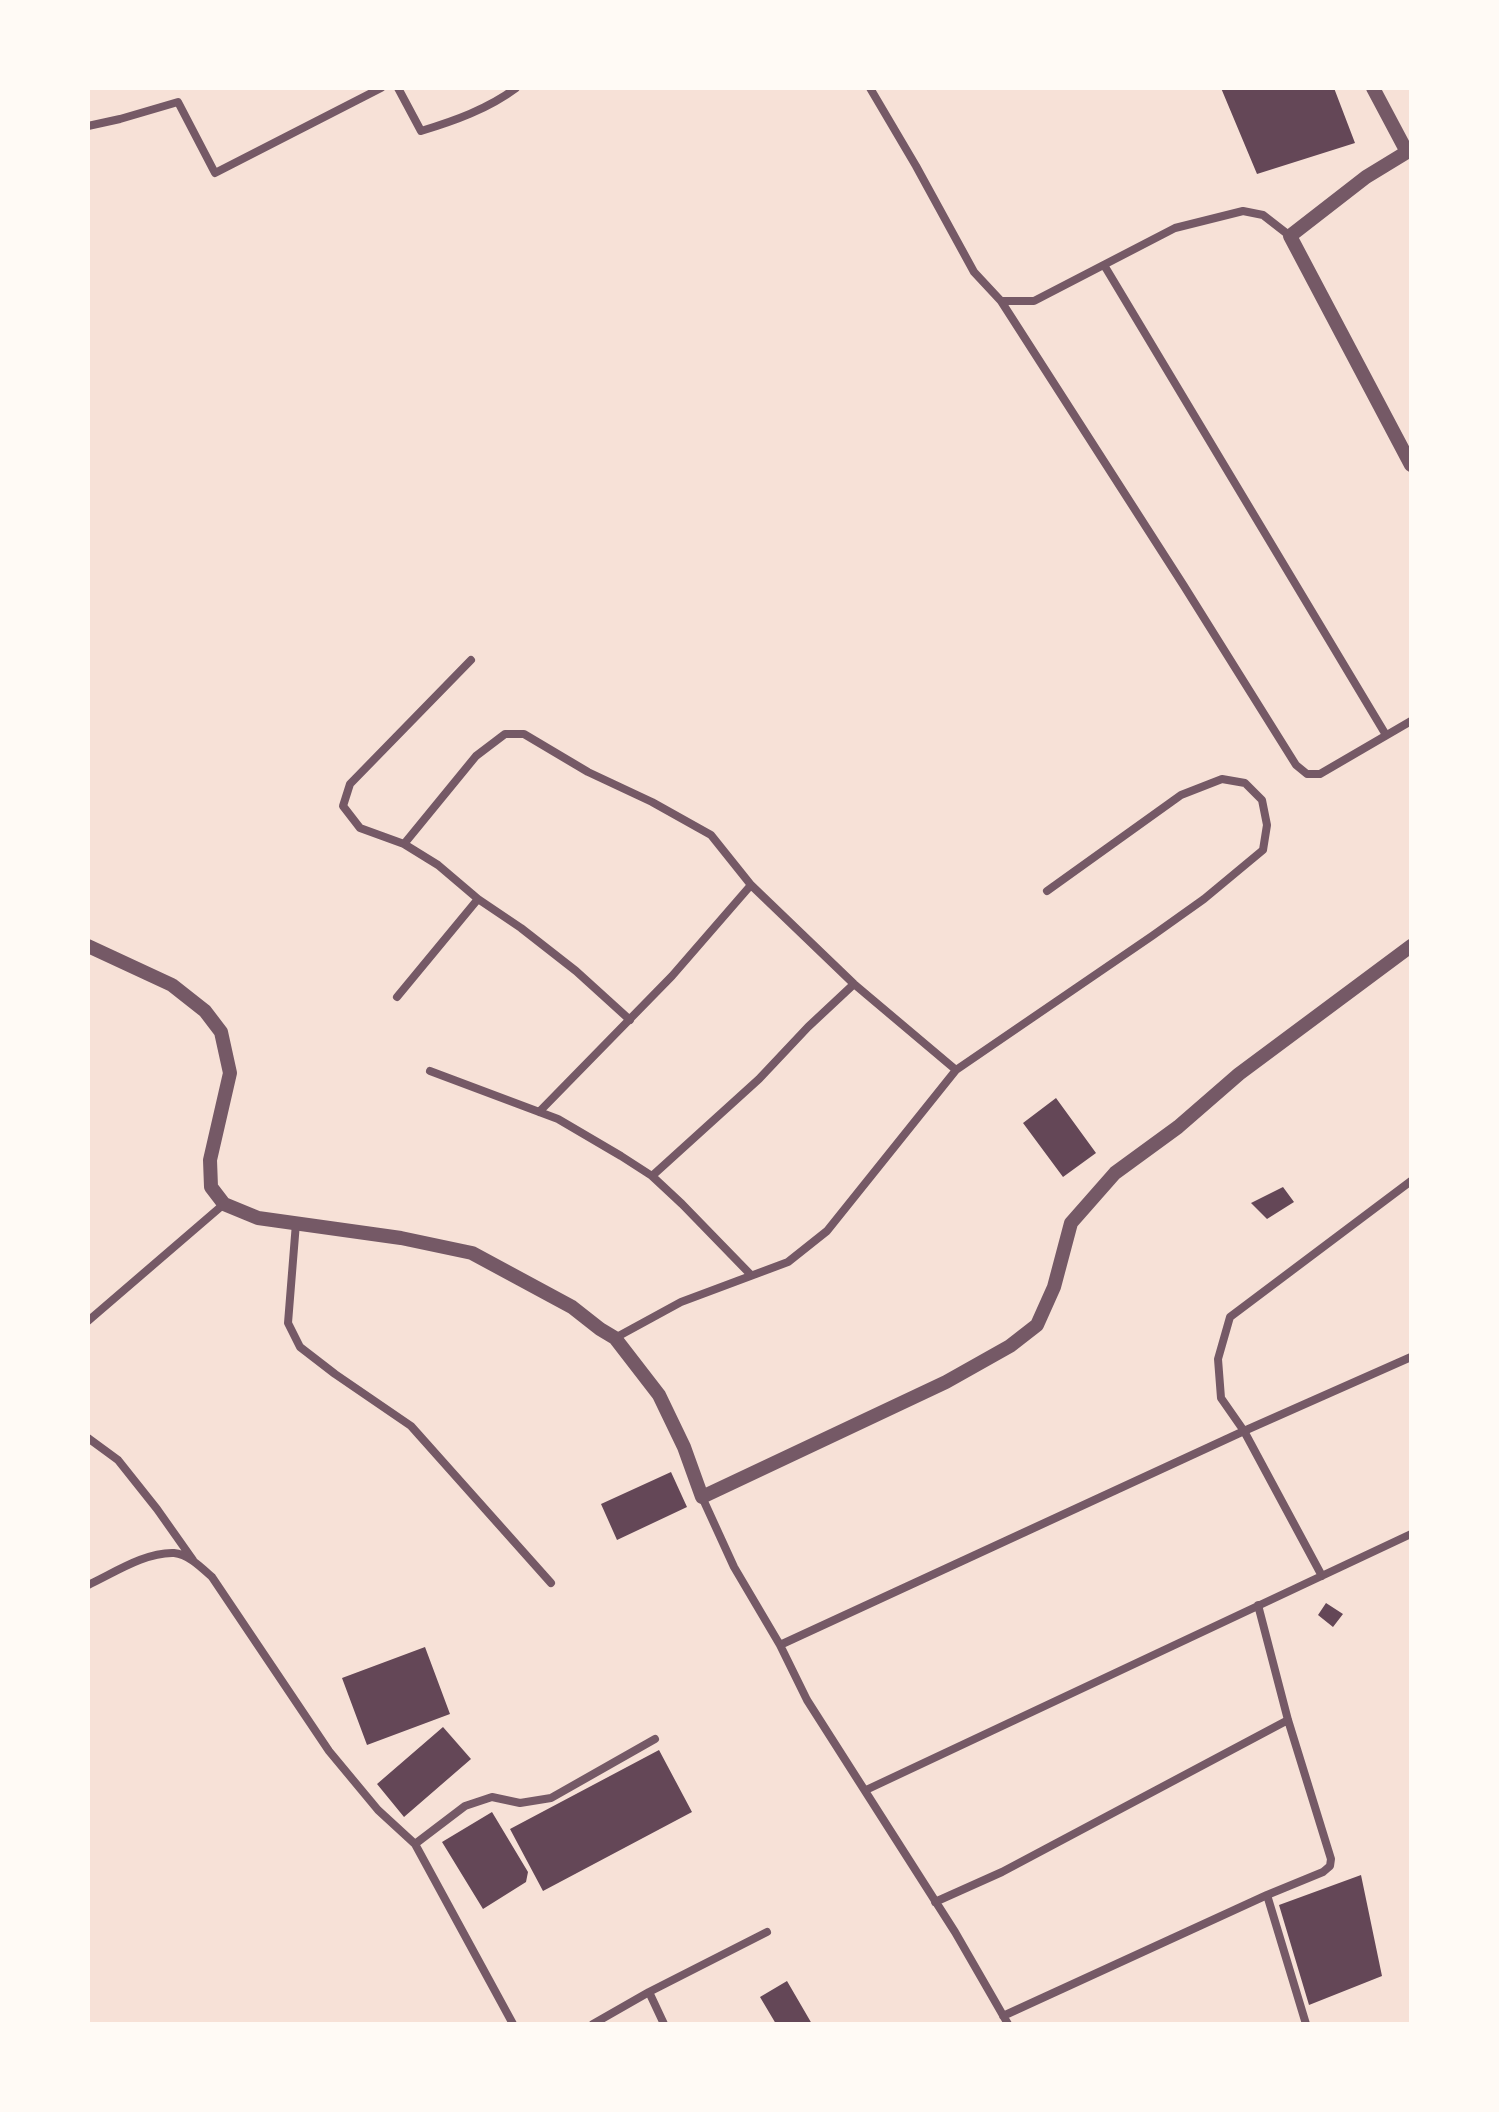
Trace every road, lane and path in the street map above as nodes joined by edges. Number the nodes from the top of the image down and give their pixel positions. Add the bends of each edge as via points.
1 (381, 88) edge
2 (398, 88) edge
3 (516, 88) edge
4 (870, 88) edge
5 (1373, 88) edge
6 (88, 126) edge
7 (1410, 153) edge
8 (1290, 236) junction
9 (1104, 265) junction
10 (1001, 301) junction
11 (1411, 465) edge
12 (471, 660) dead end
13 (1411, 721) edge
14 (1386, 735) junction
15 (404, 844) junction
16 (751, 885) junction
17 (1047, 891) dead end
18 (478, 899) junction
19 (88, 946) edge
20 (1411, 946) edge
21 (854, 984) junction
22 (397, 997) dead end
23 (630, 1020) junction
24 (956, 1070) junction
25 (430, 1071) dead end
26 (539, 1112) junction
27 (652, 1176) junction
28 (1411, 1181) edge
29 (224, 1204) junction
30 (296, 1223) junction
31 (751, 1275) junction
32 (88, 1321) edge
33 (615, 1338) junction
34 (1411, 1357) edge
35 (1244, 1431) junction
36 (88, 1438) edge
37 (702, 1497) junction
38 (1411, 1534) edge
39 (193, 1561) junction
40 (1322, 1576) junction
41 (551, 1583) dead end
42 (88, 1585) edge
43 (1258, 1605) junction
44 (780, 1645) junction
45 (1288, 1720) junction
46 (655, 1739) dead end
47 (866, 1790) junction
48 (415, 1844) junction
49 (1267, 1895) junction
50 (935, 1902) junction
51 (767, 1932) dead end
52 (649, 1992) junction
53 (1005, 2020) edge
54 (513, 2024) edge
55 (593, 2024) edge
56 (664, 2024) edge
57 (1306, 2024) edge

1 - 6 street via 215,173 178,102
2 - 3 street via 421,131 457,120
4 - 10 street via 974,272
5 - 7 street
7 - 8 street via 1366,177
8 - 9 street via 1263,215 1243,211 1175,228
8 - 11 street
9 - 10 street via 1034,301
9 - 14 street
10 - 14 street via 1296,765 1307,774 1320,774
12 - 15 street via 350,784 343,806 360,828
13 - 14 street
15 - 16 street via 476,756 505,734 524,734 711,835
15 - 18 street
16 - 21 street
16 - 23 street
17 - 24 street via 1181,795 1222,779 1245,783 1262,800 1267,825 1263,850 1204,899
18 - 22 street
18 - 23 street via 576,971
19 - 29 street via 172,985 205,1011 221,1032 230,1073 210,1160 211,1187
20 - 37 street via 1115,1173 1071,1223 1054,1287 1037,1325 1010,1346 946,1382
21 - 24 street
21 - 27 street
23 - 26 street
24 - 31 street via 827,1231 788,1262
25 - 26 street
26 - 27 street
27 - 31 street
28 - 35 street via 1230,1317 1218,1359 1221,1398
29 - 30 street via 258,1218
29 - 32 street
30 - 33 street via 472,1253 572,1307
30 - 41 street via 288,1323 300,1347 411,1426
31 - 33 street via 681,1302
33 - 37 street via 659,1395
34 - 35 street
35 - 40 street
35 - 44 street
36 - 39 street via 118,1460
37 - 44 street via 734,1567
38 - 40 street
39 - 42 street via 176,1553 147,1558
39 - 48 street via 212,1577 329,1751 378,1810
40 - 43 street
43 - 45 street
43 - 47 street
44 - 47 street via 807,1700
45 - 49 street via 1331,1859 1323,1872
45 - 50 street via 1002,1872
46 - 48 street via 551,1798 520,1803 492,1797 465,1806
47 - 50 street
48 - 54 street
49 - 53 street
49 - 57 street
50 - 53 street
51 - 52 street
52 - 55 street
52 - 56 street

